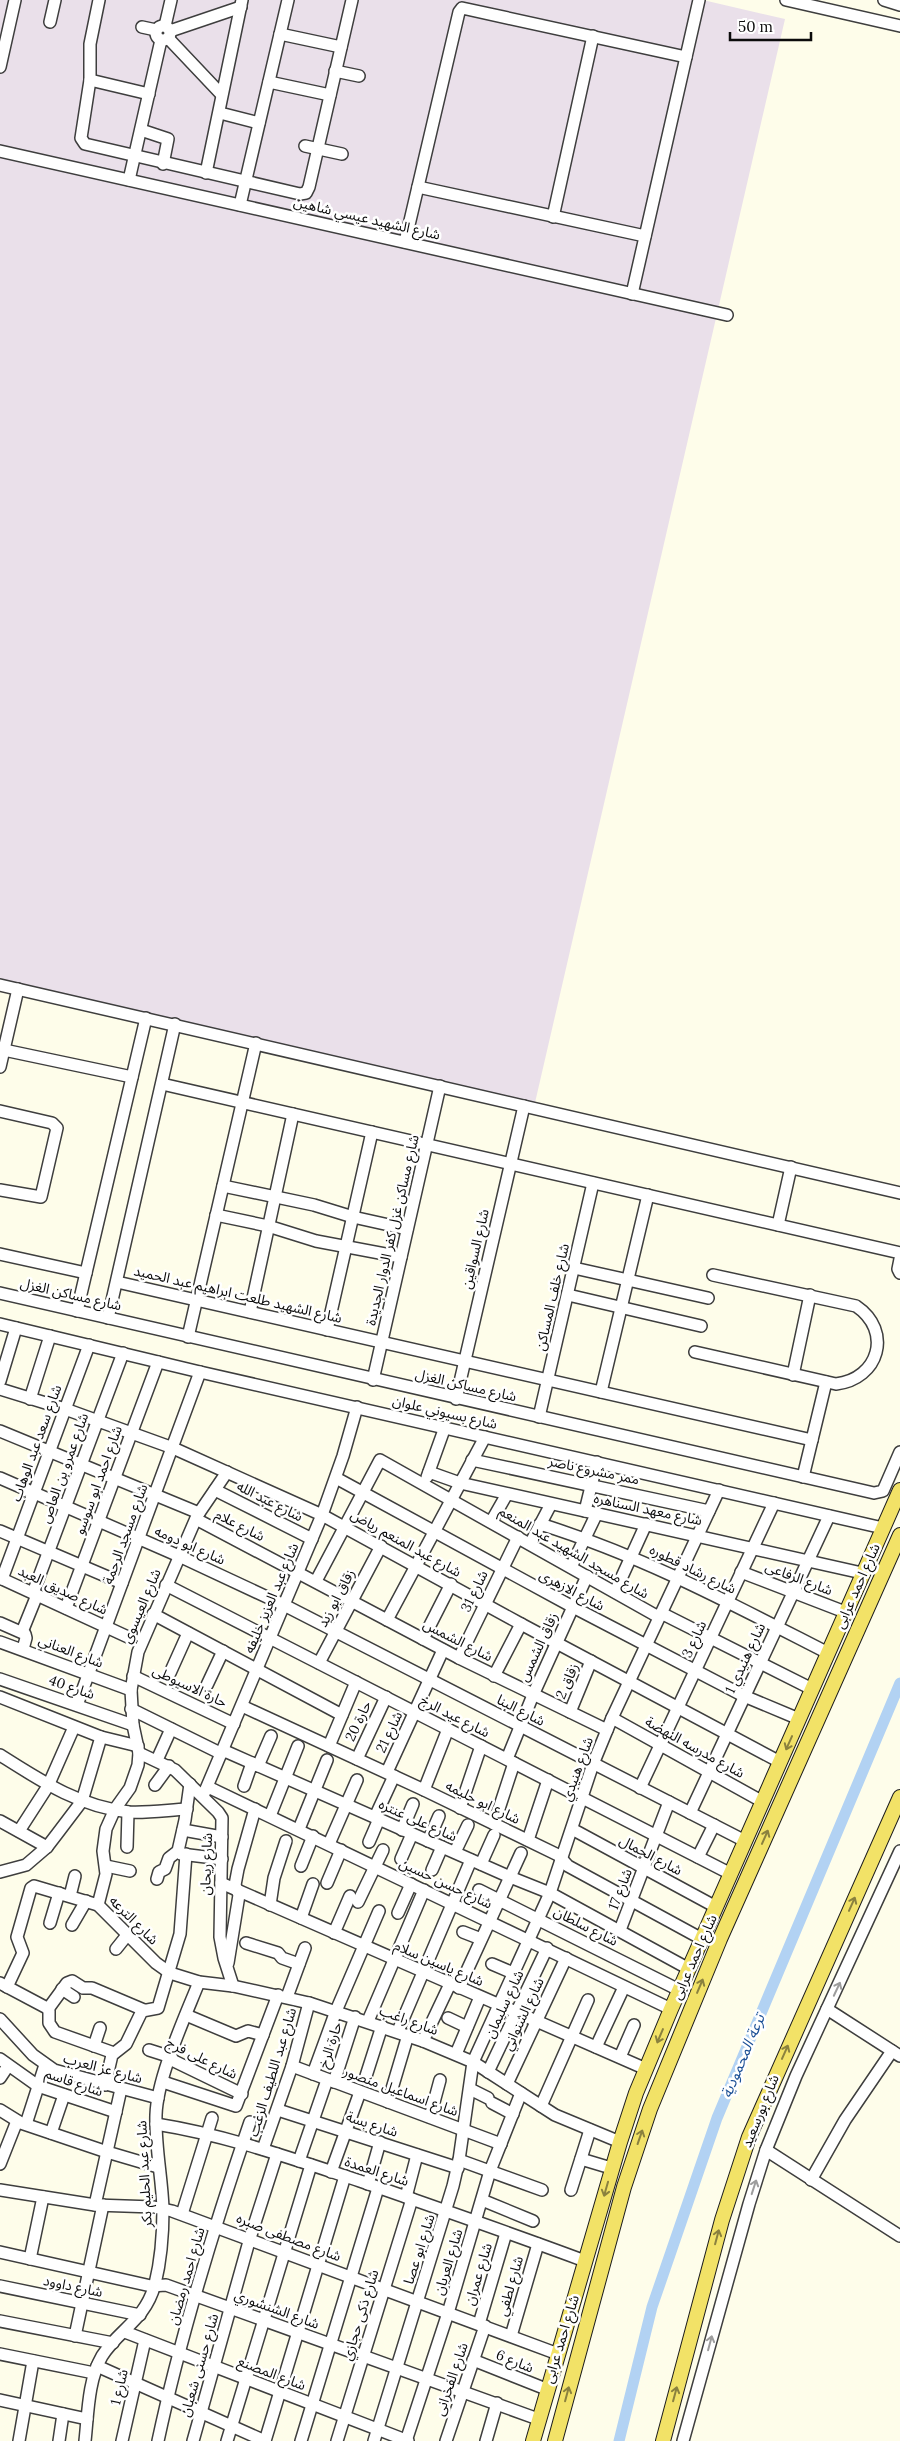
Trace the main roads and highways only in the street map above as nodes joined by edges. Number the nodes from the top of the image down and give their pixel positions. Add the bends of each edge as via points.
1 (900, 1490) edge
2 (900, 1535) edge
3 (900, 1797) edge
4 (533, 2441) edge
5 (555, 2441) edge
6 (663, 2441) edge

1 -> 4 main road, شارع احمد عرابى via 646,2069 611,2168
5 -> 2 main road, شارع احمد عرابى via 624,2187 650,2109 720,1939
6 -> 3 main road, شارع بورسعيد via 722,2220 749,2137

